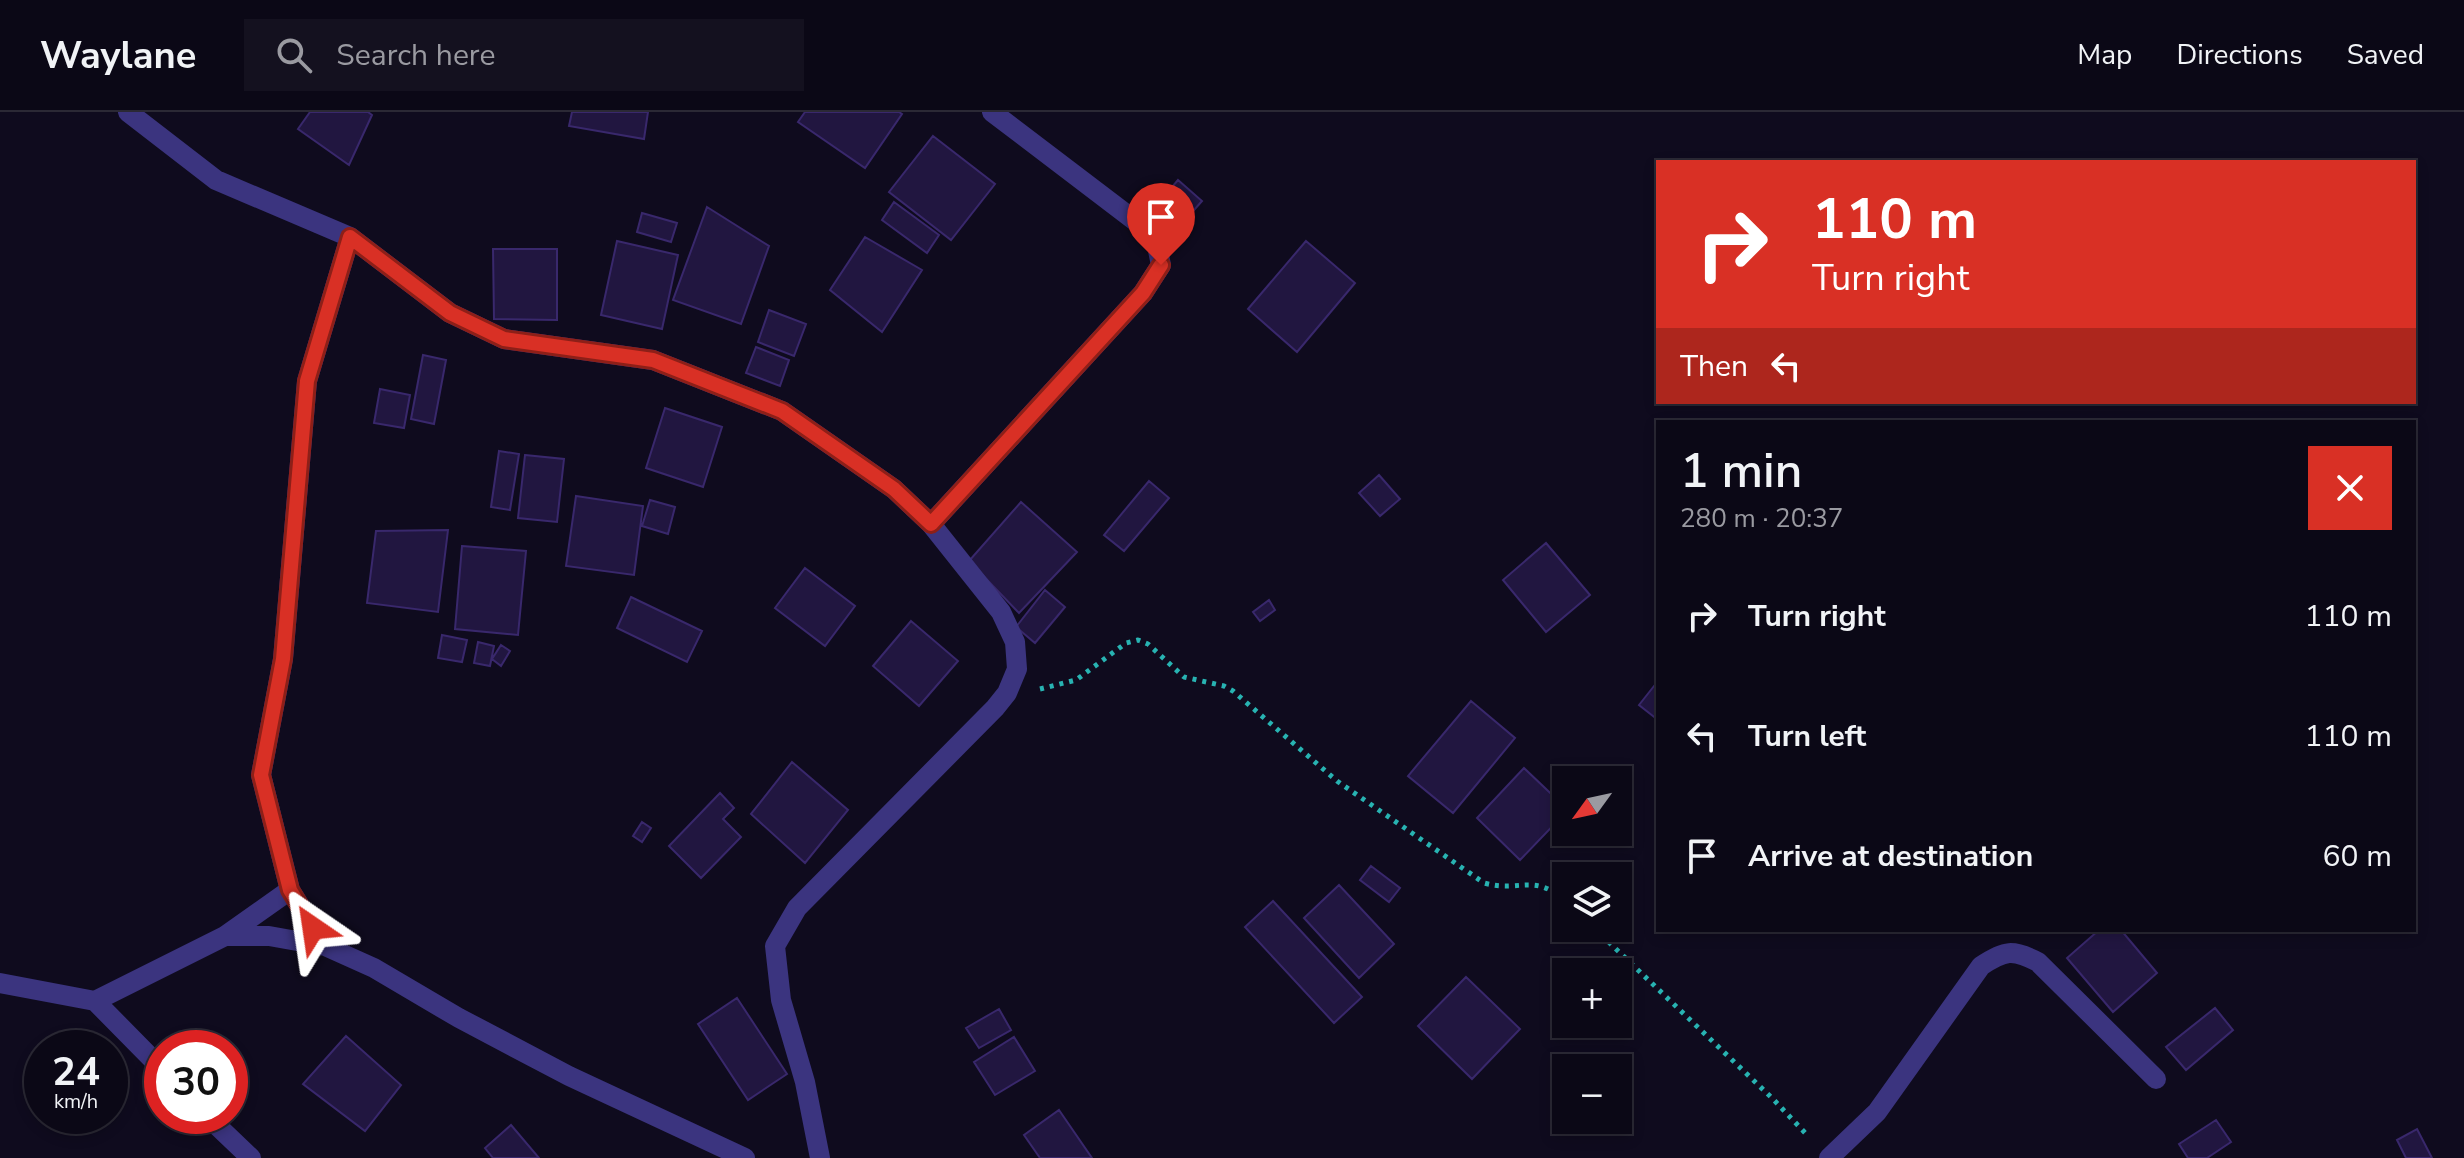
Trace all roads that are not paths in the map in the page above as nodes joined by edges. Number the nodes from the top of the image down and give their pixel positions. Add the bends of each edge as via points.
1 (128, 112) edge
2 (992, 112) edge
3 (350, 237) junction
4 (931, 524) junction
5 (290, 890) junction
6 (225, 936) junction
7 (325, 946) junction
8 (0, 983) edge
9 (95, 1001) junction
10 (144, 1051) edge
11 (2156, 1079) dead end
12 (226, 1134) edge
13 (251, 1158) edge
14 (745, 1158) edge
15 (820, 1158) edge
16 (1829, 1158) edge

1 - 3 street via 216,180
2 - 4 street via 1155,236 1161,265 1143,293
3 - 4 street via 450,313 504,339 653,360 782,411 894,489
3 - 5 street via 307,381 283,659 261,775
4 - 15 street via 1001,612 1015,642 1017,669 995,708 797,908 775,946 781,1000
5 - 6 street
5 - 7 street
6 - 7 street via 269,936
6 - 9 street
7 - 14 street via 569,1076
8 - 9 street
9 - 10 street
11 - 16 street via 2038,962 2019,952 1999,954 1981,966 1877,1112
12 - 13 street

